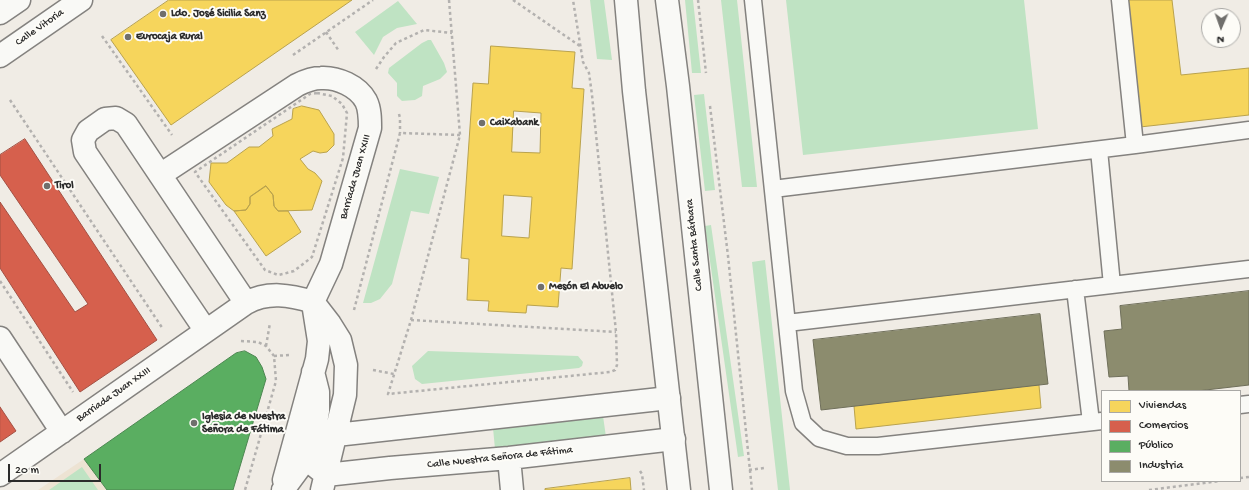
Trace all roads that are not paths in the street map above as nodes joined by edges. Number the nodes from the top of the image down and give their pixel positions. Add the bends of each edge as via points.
1 (19, 0) edge
2 (81, 0) edge
3 (626, 0) edge
4 (667, 0) edge
5 (753, 0) edge
6 (1120, 0) edge
7 (0, 13) edge
8 (0, 56) edge
9 (1249, 130) edge
10 (1135, 145) junction
11 (1099, 150) junction
12 (160, 175) junction
13 (773, 189) junction
14 (1249, 269) edge
15 (1112, 285) junction
16 (1075, 289) junction
17 (313, 302) junction
18 (246, 303) junction
19 (787, 323) junction
20 (206, 332) junction
21 (0, 338) edge
22 (313, 372) junction
23 (345, 395) junction
24 (669, 398) junction
25 (1097, 421) edge
26 (377, 430) junction
27 (62, 432) junction
28 (336, 435) junction
29 (674, 439) junction
30 (311, 452) junction
31 (509, 458) junction
32 (0, 475) edge
33 (324, 482) edge
34 (282, 490) edge
35 (512, 490) edge
36 (679, 490) edge
37 (722, 490) edge

1 - 7 main road
2 - 8 main road, Calle Vitoria
3 - 24 main road
4 - 37 main road, Calle Santa Bárbara
5 - 13 lane
6 - 10 lane
9 - 10 lane
10 - 11 lane
11 - 13 lane
11 - 15 lane
12 - 17 main road, Barriada Juan XXIII via 297,84 322,78 336,80 359,90 370,114 370,128 331,264
12 - 18 main road
12 - 20 main road via 126,124 116,118 105,119 88,130 83,140 85,152
13 - 19 lane
14 - 15 lane
15 - 16 lane
16 - 19 lane
16 - 25 lane
17 - 18 main road, Barriada Juan XXIII via 296,297 275,296 255,298
17 - 22 main road via 319,341
17 - 23 main road via 340,340 346,365
18 - 20 main road, Barriada Juan XXIII
19 - 25 lane via 794,391 801,417 803,423 818,438 847,446 878,446
20 - 27 main road, Barriada Juan XXIII
21 - 27 main road
22 - 30 main road via 318,392 318,412
22 - 34 main road
23 - 26 main road via 351,408
23 - 28 main road
24 - 26 main road
24 - 29 main road
26 - 28 main road
27 - 32 main road, Barriada Juan XXIII
28 - 30 main road
28 - 33 main road
29 - 31 main road, Calle Nuestra Señora de Fátima
29 - 36 main road
30 - 33 main road
30 - 34 main road
31 - 33 main road, Calle Nuestra Señora de Fátima
31 - 35 main road

